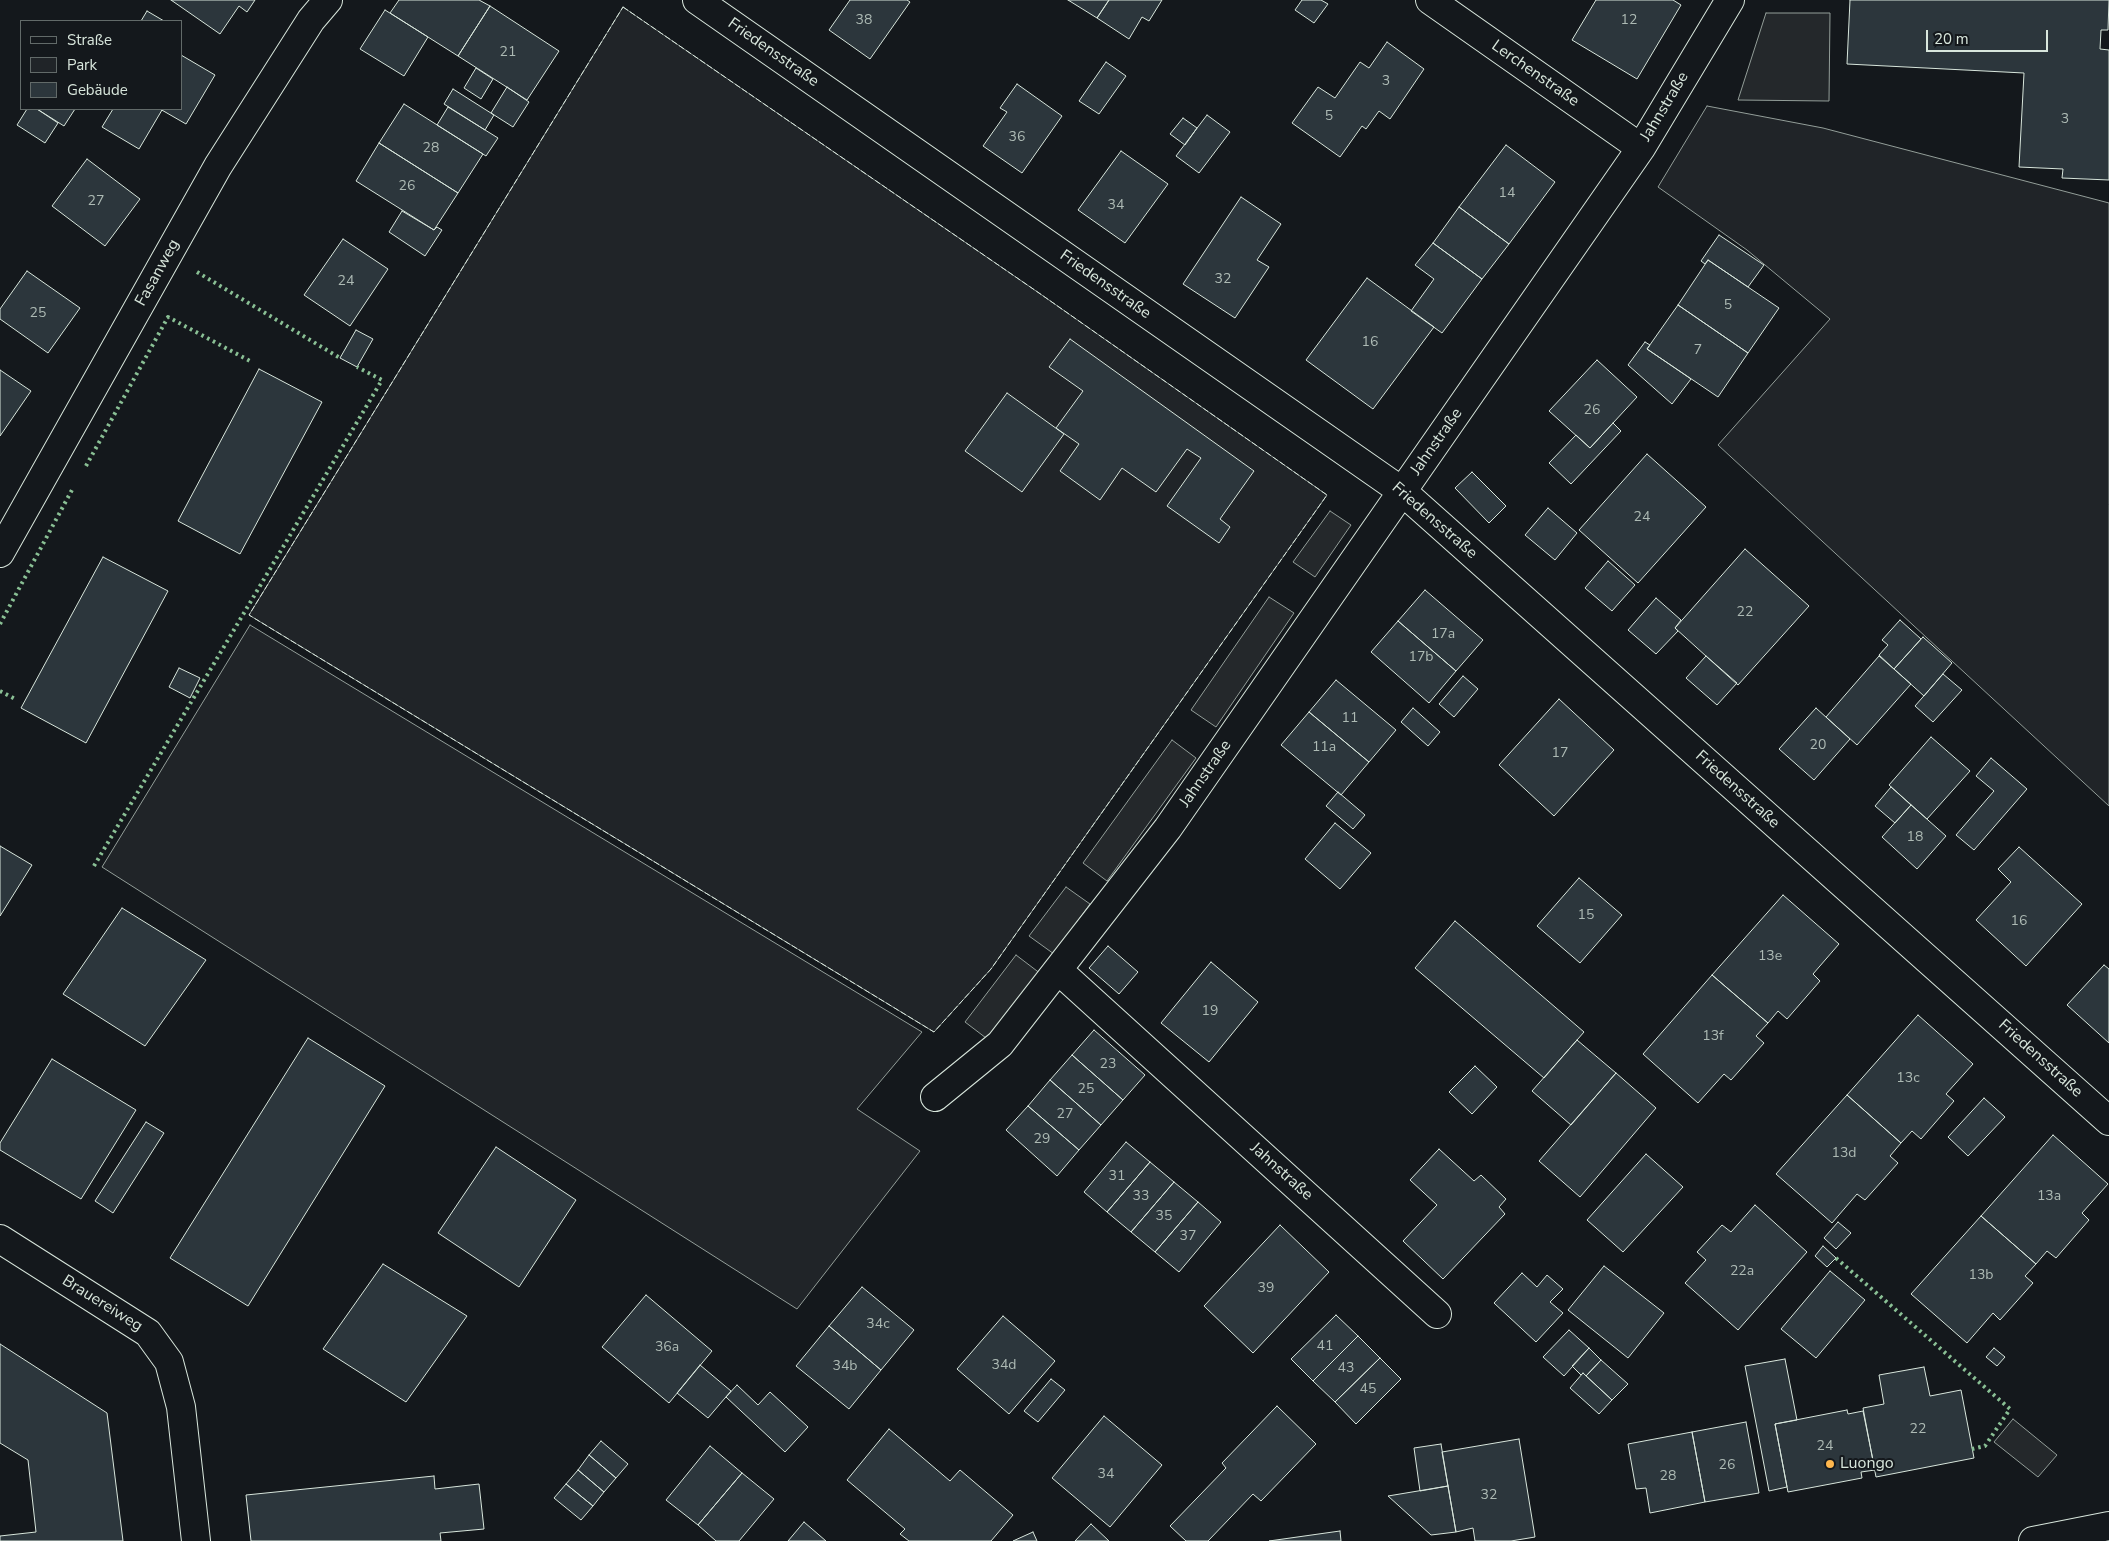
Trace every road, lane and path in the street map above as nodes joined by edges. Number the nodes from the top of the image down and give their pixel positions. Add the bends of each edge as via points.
1 (328, 0) edge
2 (697, 0) edge
3 (1430, 0) edge
4 (1730, 0) edge
5 (1641, 148) junction
6 (1403, 492) junction
7 (0, 553) edge
8 (1058, 970) junction
9 (935, 1097) dead end
10 (2109, 1121) edge
11 (0, 1239) edge
12 (1437, 1314) dead end
13 (2109, 1526) edge
14 (196, 1541) edge
15 (2034, 1541) edge

1 - 7 street, Fasanweg via 311,20 218,166
2 - 6 street, Friedensstraße
3 - 5 street, Lerchenstraße
4 - 5 street, Jahnstraße
5 - 6 street, Jahnstraße
6 - 8 street, Jahnstraße via 1168,828
6 - 10 street, Friedensstraße
8 - 9 street, Jahnstraße via 1000,1044
8 - 12 street, Jahnstraße
11 - 14 street, Brauereiweg via 148,1333 169,1362 180,1407
13 - 15 street

